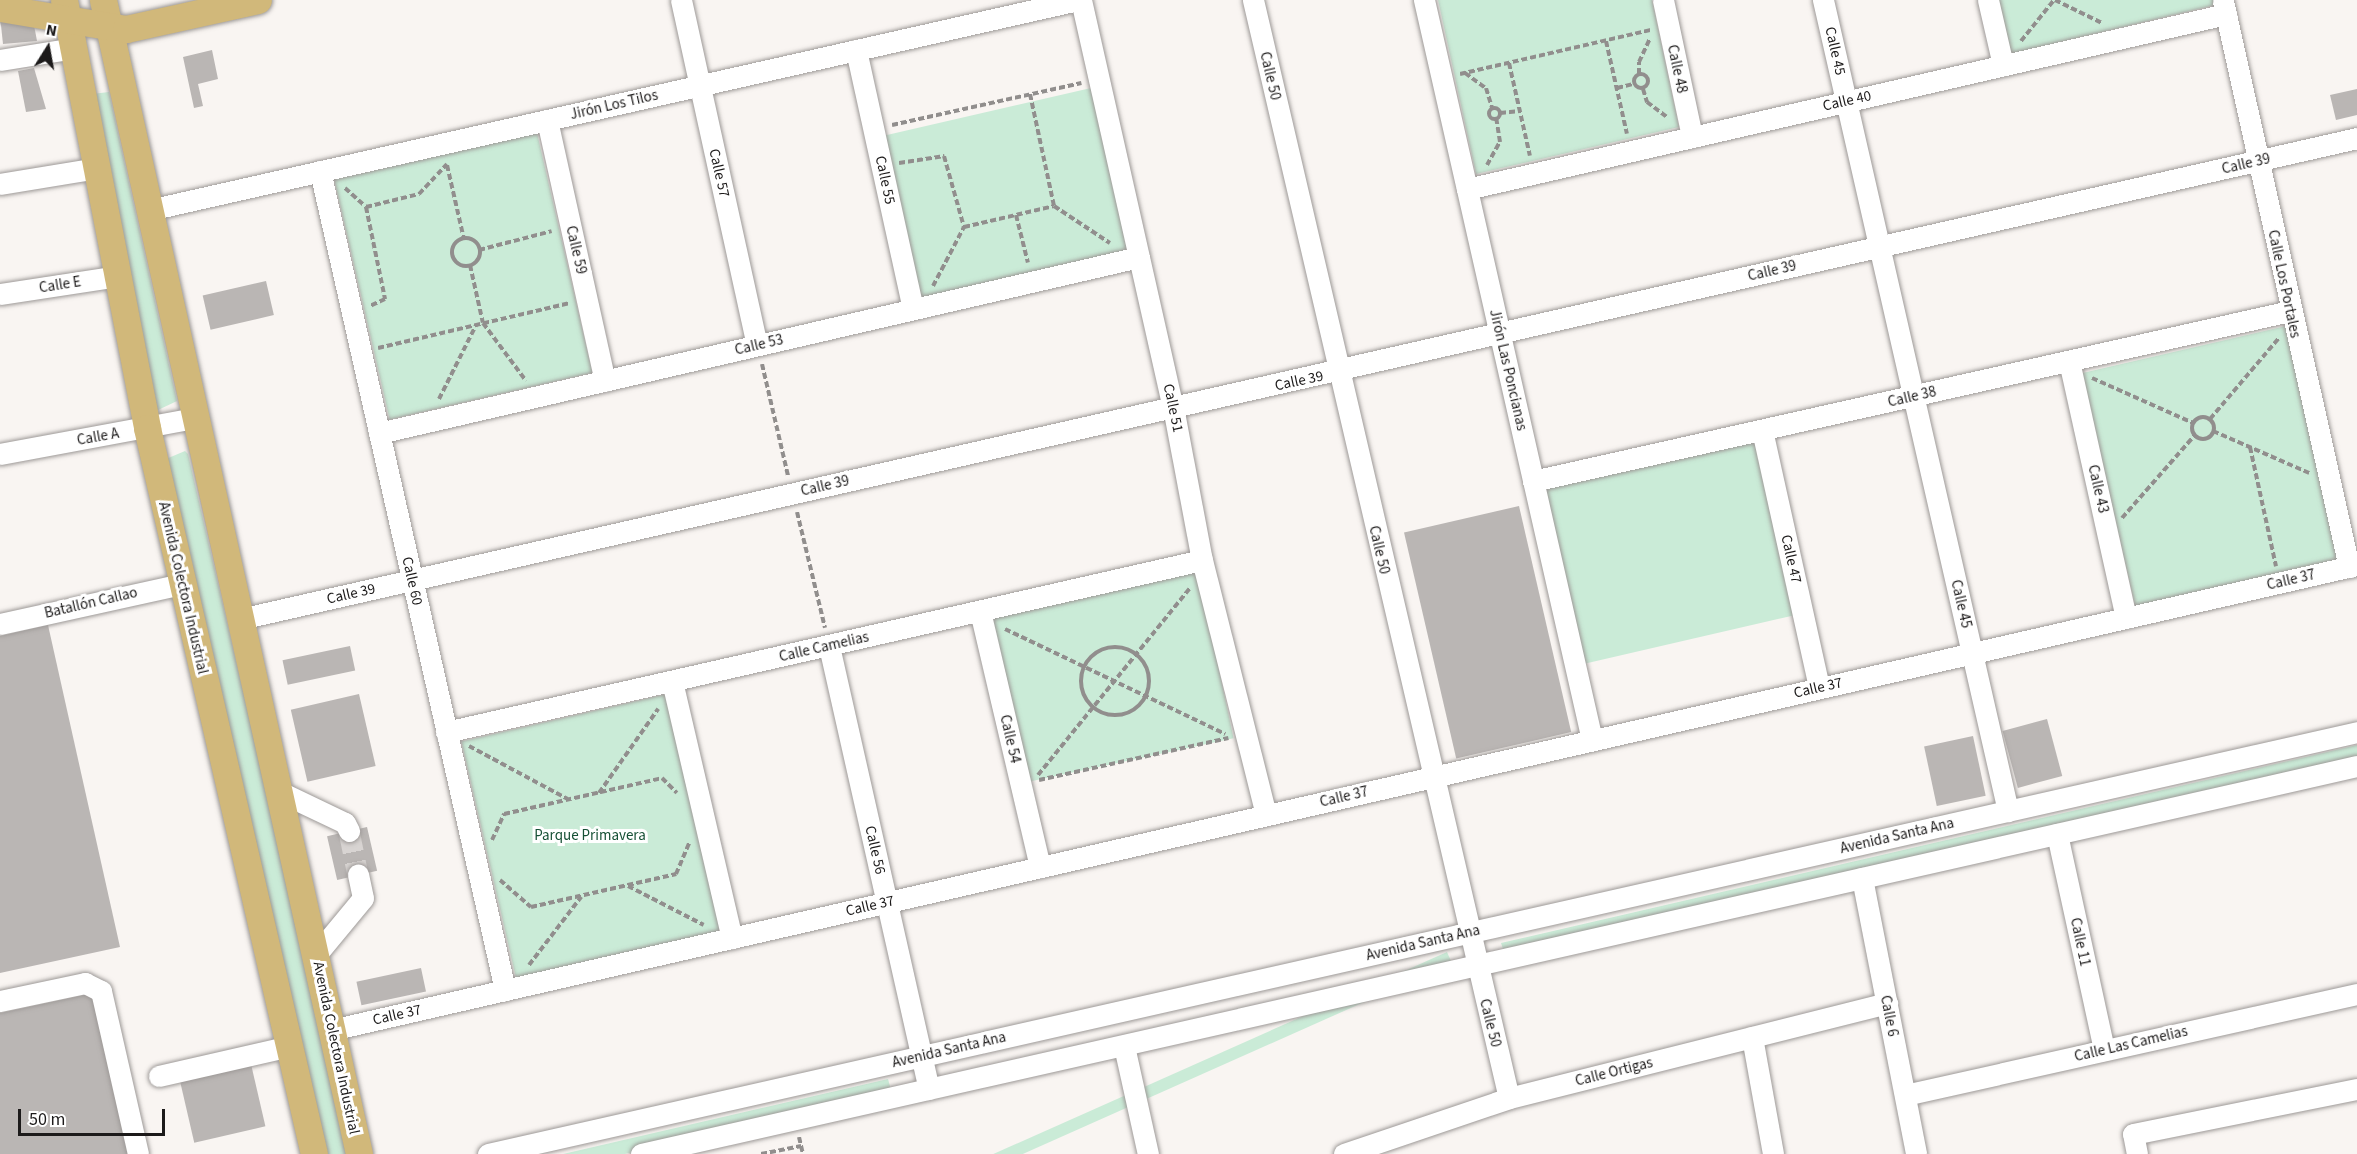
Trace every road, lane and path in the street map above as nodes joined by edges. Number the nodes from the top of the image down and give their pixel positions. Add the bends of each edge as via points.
1 (103, 0) edge
2 (258, 0) edge
3 (681, 0) edge
4 (1079, 0) edge
5 (1252, 0) edge
6 (1424, 0) edge
7 (1663, 0) edge
8 (1823, 0) edge
9 (1988, 0) edge
10 (2055, 0) edge
11 (2225, 7) edge
12 (0, 8) edge
13 (66, 10) edge
14 (2111, 27) dead end
15 (109, 29) junction
16 (1606, 41) junction
17 (74, 48) junction
18 (856, 50) junction
19 (2009, 57) junction
20 (0, 60) edge
21 (1509, 63) junction
22 (1640, 74) junction
23 (1089, 84) junction
24 (1633, 84) junction
25 (700, 86) junction
26 (1617, 88) junction
27 (1643, 89) junction
28 (1030, 94) junction
29 (1846, 101) junction
30 (1492, 108) junction
31 (1520, 111) junction
32 (1500, 113) junction
33 (1496, 118) junction
34 (547, 120) junction
35 (884, 130) junction
36 (1684, 130) junction
37 (1628, 135) dead end
38 (2357, 138) edge
39 (895, 154) dead end
40 (1530, 158) dead end
41 (2258, 161) junction
42 (458, 162) dead end
43 (897, 163) junction
44 (447, 164) junction
45 (436, 167) dead end
46 (98, 168) junction
47 (1485, 169) dead end
48 (320, 171) junction
49 (899, 174) dead end
50 (0, 184) edge
51 (355, 184) dead end
52 (343, 186) junction
53 (1467, 189) junction
54 (346, 197) dead end
55 (1054, 206) junction
56 (366, 207) junction
57 (149, 210) junction
58 (1016, 215) junction
59 (553, 220) dead end
60 (964, 227) junction
61 (556, 230) junction
62 (464, 239) junction
63 (558, 240) dead end
64 (1112, 244) dead end
65 (1880, 247) junction
66 (479, 250) junction
67 (1139, 257) junction
68 (470, 265) junction
69 (1030, 272) dead end
70 (119, 276) junction
71 (570, 292) dead end
72 (0, 294) edge
73 (367, 295) dead end
74 (573, 302) junction
75 (369, 306) junction
76 (921, 308) junction
77 (2290, 311) junction
78 (576, 314) dead end
79 (371, 317) dead end
80 (483, 323) junction
81 (476, 325) junction
82 (1500, 333) junction
83 (2284, 333) junction
84 (2272, 335) dead end
85 (375, 338) dead end
86 (2286, 344) dead end
87 (758, 345) junction
88 (378, 348) junction
89 (380, 360) dead end
90 (2069, 361) junction
91 (1339, 373) junction
92 (2100, 374) dead end
93 (2088, 377) junction
94 (605, 381) junction
95 (519, 388) dead end
96 (2091, 388) dead end
97 (1914, 397) junction
98 (445, 406) dead end
99 (1173, 407) junction
100 (195, 418) junction
101 (2210, 419) junction
102 (2193, 423) junction
103 (147, 428) junction
104 (1762, 430) junction
105 (2213, 430) junction
106 (379, 433) junction
107 (2195, 435) junction
108 (2250, 447) junction
109 (0, 454) edge
110 (2315, 465) dead end
111 (1533, 481) junction
112 (792, 494) junction
113 (2119, 509) dead end
114 (2121, 520) junction
115 (2124, 530) dead end
116 (2353, 566) edge
117 (1199, 570) junction
118 (2278, 574) dead end
119 (412, 580) junction
120 (182, 584) junction
121 (980, 611) junction
122 (2126, 618) junction
123 (240, 619) junction
124 (0, 624) edge
125 (998, 626) dead end
126 (829, 646) junction
127 (1972, 653) junction
128 (1134, 657) junction
129 (1087, 668) junction
130 (672, 681) junction
131 (1114, 682) junction
132 (1819, 688) junction
133 (1143, 695) junction
134 (662, 704) dead end
135 (1095, 705) junction
136 (446, 732) junction
137 (2357, 732) edge
138 (1239, 735) junction
139 (1592, 740) junction
140 (468, 746) dead end
141 (2357, 766) edge
142 (1431, 777) junction
143 (278, 791) junction
144 (599, 793) junction
145 (569, 799) junction
146 (684, 800) dead end
147 (2008, 811) junction
148 (1266, 815) junction
149 (349, 831) tunnel mouth
150 (693, 834) dead end
151 (2057, 834) junction
152 (491, 843) dead end
153 (1040, 867) junction
154 (358, 875) tunnel mouth
155 (1862, 878) junction
156 (499, 880) dead end
157 (626, 885) junction
158 (582, 896) junction
159 (886, 902) junction
160 (1467, 933) junction
161 (723, 934) junction
162 (315, 956) junction
163 (1475, 966) junction
164 (522, 975) dead end
165 (505, 990) junction
166 (2357, 994) edge
167 (0, 1001) edge
168 (1887, 1003) junction
169 (331, 1030) junction
170 (1752, 1037) junction
171 (290, 1046) junction
172 (1124, 1046) junction
173 (2104, 1050) junction
174 (921, 1057) junction
175 (159, 1076) dead end
176 (929, 1089) junction
177 (2357, 1089) edge
178 (1905, 1095) junction
179 (1509, 1098) junction
180 (138, 1154) edge
181 (314, 1154) edge
182 (359, 1154) edge
183 (488, 1154) edge
184 (641, 1154) edge
185 (761, 1154) edge
186 (803, 1154) edge
187 (1148, 1154) edge
188 (1344, 1154) edge
189 (1773, 1154) edge
190 (1916, 1154) edge
191 (2137, 1154) edge

1 - 15 main road, Avenida Colectora Industrial
2 - 15 main road via 142,26
3 - 25 street, Calle 57
4 - 18 street, Jirón Los Tilos
4 - 23 street, Calle 51
5 - 91 street, Calle 50
6 - 53 street, Jirón Las Poncianas
7 - 36 street, Calle 48
8 - 29 street, Calle 45
9 - 19 street
10 - 14 path
10 - 19 path
11 - 19 street, Calle 40
11 - 41 street, Calle Los Portales
12 - 13 main road
13 - 15 main road
13 - 17 main road, Avenida Colectora Industrial
15 - 57 main road, Avenida Colectora Industrial
16 - 21 path
16 - 22 path via 1655,29 1639,62
16 - 26 path
17 - 20 street
17 - 46 main road, Avenida Colectora Industrial
18 - 25 street, Jirón Los Tilos
18 - 35 street, Calle 55
19 - 29 street, Calle 40
21 - 30 path via 1462,74 1486,88
21 - 31 path
22 - 24 path
22 - 27 path via 1648,80
23 - 28 path
23 - 67 street, Calle 51
24 - 26 path
24 - 27 path
25 - 34 street, Jirón Los Tilos
25 - 87 street, Calle 57
26 - 37 path
27 - 36 path via 1656,112
28 - 35 path
28 - 55 path
29 - 36 street, Calle 40
29 - 65 street, Calle 45
30 - 32 path
30 - 33 path via 1489,116
31 - 32 path
31 - 40 path
32 - 33 path
33 - 47 path via 1500,142
34 - 48 street, Jirón Los Tilos
34 - 94 street, Calle 59
35 - 76 street, Calle 55
36 - 53 street, Calle 40
38 - 41 street, Calle 39
39 - 43 path
41 - 65 street, Calle 39
41 - 77 street, Calle Los Portales
42 - 44 path
43 - 49 path
43 - 60 path via 945,156
44 - 45 path
44 - 56 path via 419,194
44 - 62 path
46 - 50 street
46 - 70 main road, Avenida Colectora Industrial
48 - 57 street, Jirón Los Tilos
48 - 106 street, Calle 60
51 - 52 path
52 - 54 path
52 - 56 path
53 - 82 street, Jirón Las Poncianas
55 - 58 path
55 - 64 path
56 - 75 path via 385,299
57 - 100 main road, Avenida Colectora Industrial
58 - 60 path
58 - 69 path
59 - 61 path
60 - 76 path
61 - 63 path
61 - 66 path
62 - 66 path via 474,242
62 - 68 path via 452,252 458,263
65 - 82 street, Calle 39
65 - 97 street, Calle 45
66 - 68 path
67 - 76 street, Calle 53
67 - 99 street, Calle 51
68 - 80 path
70 - 72 street, Calle E
70 - 103 main road, Avenida Colectora Industrial
71 - 74 path
73 - 75 path
74 - 78 path
74 - 80 path
75 - 79 path
76 - 87 street, Calle 53
77 - 90 street, Calle 38
77 - 116 street, Calle Los Portales
80 - 81 path
80 - 95 path via 530,386
81 - 88 path
81 - 98 path via 435,408
82 - 91 street, Calle 39
82 - 111 street, Jirón Las Poncianas
83 - 84 path
83 - 86 path
83 - 101 path
85 - 88 path
87 - 94 street, Calle 53
87 - 112 path
88 - 89 path
90 - 97 street, Calle 38
90 - 122 street, Calle 43
91 - 99 street, Calle 39
91 - 142 street, Calle 50
92 - 93 path
93 - 96 path
93 - 102 path
94 - 106 street, Calle 53
97 - 104 street, Calle 38
97 - 127 street, Calle 45
99 - 112 street, Calle 39
99 - 117 street, Calle 51
100 - 103 street, Calle A
100 - 123 main road, Avenida Colectora Industrial
101 - 102 path via 2204,417
101 - 105 path
102 - 107 path
103 - 109 street, Calle A
103 - 120 main road, Avenida Colectora Industrial
104 - 111 street, Calle 38
104 - 132 street, Calle 47
105 - 107 path via 2206,438
105 - 108 path
106 - 119 street, Calle 60
107 - 114 path
108 - 110 path via 2317,477
108 - 118 path
111 - 139 street, Jirón Las Poncianas
112 - 119 street, Calle 39
112 - 126 path
113 - 114 path
114 - 115 path
116 - 122 street, Calle 37
117 - 121 street, Calle Camelias
117 - 128 path
117 - 138 street, Calle 51
119 - 123 street, Calle 39
119 - 136 street, Calle 60
120 - 124 street, Batallón Callao
120 - 171 main road, Avenida Colectora Industrial
121 - 126 street, Calle Camelias
121 - 153 street, Calle 54
122 - 127 street, Calle 37
123 - 143 main road, Avenida Colectora Industrial
125 - 129 path
126 - 130 street, Calle Camelias
126 - 159 street, Calle 56
127 - 132 street, Calle 37
127 - 147 street, Calle 45
128 - 129 path via 1106,645 1098,648
128 - 131 path
128 - 133 path via 1150,672
129 - 131 path
129 - 135 path via 1079,692
130 - 136 street, Calle Camelias
130 - 161 street
131 - 133 path
131 - 135 path
132 - 139 street, Calle 37
133 - 135 path via 1131,714 1123,718 1112,717
133 - 138 path
134 - 144 path
135 - 138 path via 1032,782
136 - 165 street, Calle 60
137 - 147 street, Avenida Santa Ana
138 - 148 street, Calle 51
139 - 142 street, Calle 37
140 - 145 path
141 - 151 street
142 - 148 street, Calle 37
142 - 160 street, Calle 50
143 - 149 street via 345,823
143 - 162 main road, Avenida Colectora Industrial
144 - 145 path
144 - 146 path via 662,778
145 - 152 path via 504,814
147 - 160 street, Avenida Santa Ana
148 - 153 street, Calle 37
150 - 157 path via 676,874
151 - 155 street
151 - 173 street, Calle 11
153 - 159 street, Calle 37
154 - 162 street via 363,898
155 - 163 street
155 - 168 street, Calle 6
156 - 158 path via 531,907
157 - 158 path
157 - 161 path
158 - 164 path
159 - 161 street, Calle 37
159 - 174 street, Calle 56
160 - 163 street, Calle 50
160 - 174 street, Avenida Santa Ana
161 - 165 street, Calle 37
162 - 169 main road, Avenida Colectora Industrial
163 - 172 street
163 - 179 street, Calle 50
165 - 169 street, Calle 37
166 - 173 street, Calle Las Camelias
167 - 180 street via 85,982 100,991
168 - 170 street, Calle Ortigas
168 - 178 street, Calle 6
169 - 182 main road, Avenida Colectora Industrial
170 - 179 street, Calle Ortigas
170 - 189 street
171 - 175 street
171 - 181 main road, Avenida Colectora Industrial
172 - 176 street
172 - 187 street
173 - 178 street, Calle Las Camelias
174 - 176 street, Calle 56
174 - 183 street, Avenida Santa Ana
176 - 184 street
177 - 191 street via 2133,1134
178 - 190 street, Calle 6
179 - 188 street, Calle Ortigas
185 - 186 path via 801,1146

